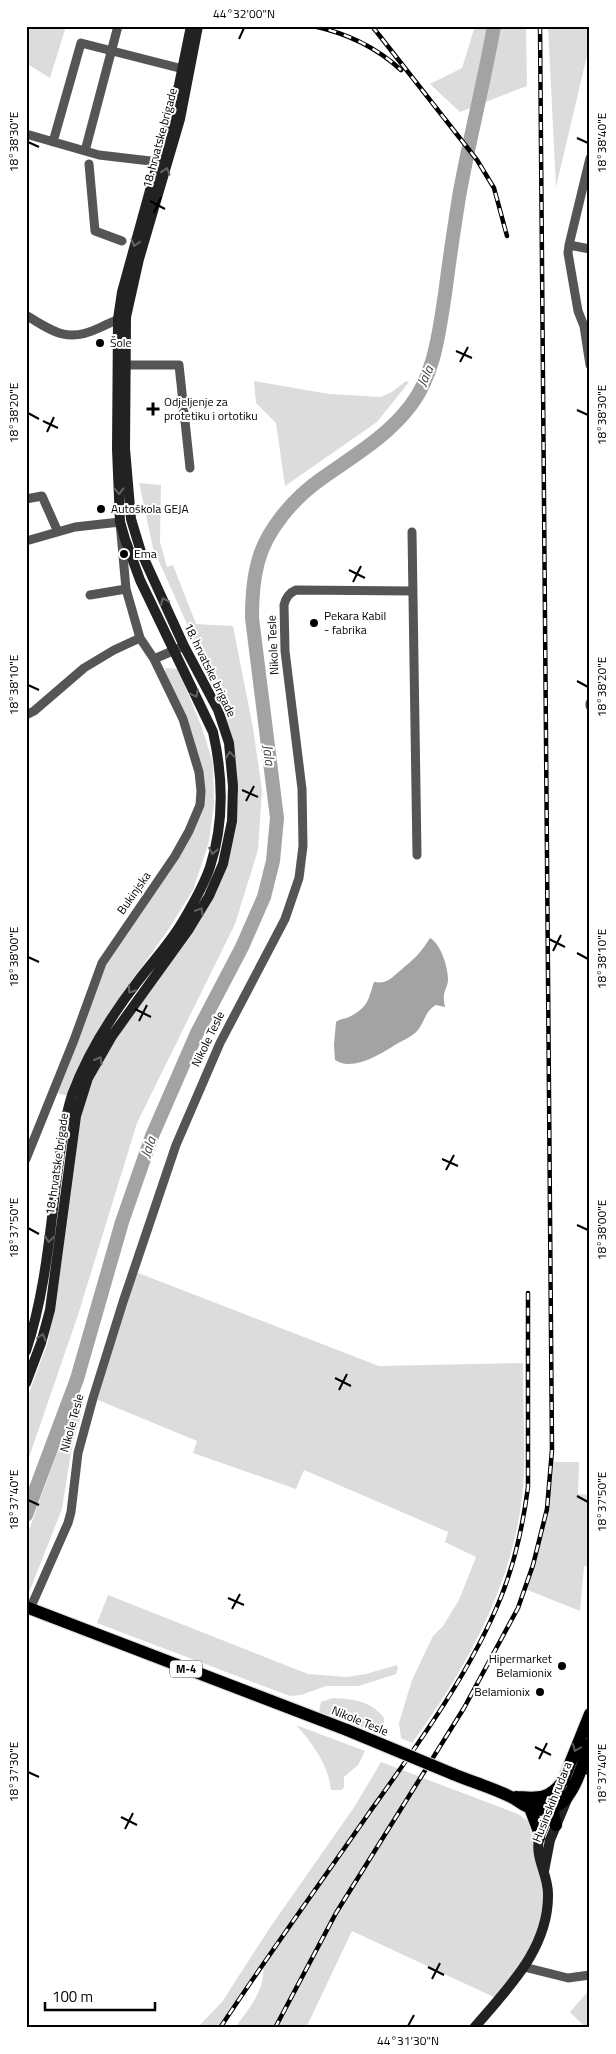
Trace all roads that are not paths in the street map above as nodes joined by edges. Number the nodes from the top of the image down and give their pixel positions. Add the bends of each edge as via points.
1 (118, 26) edge
2 (191, 26) edge
3 (198, 26) edge
4 (112, 52) junction
5 (183, 69) junction
6 (26, 134) edge
7 (53, 142) junction
8 (85, 151) junction
9 (590, 158) edge
10 (159, 162) junction
11 (89, 164) dead end
12 (122, 241) dead end
13 (569, 245) junction
14 (590, 249) edge
15 (26, 316) edge
16 (122, 318) junction
17 (587, 325) edge
18 (126, 365) junction
19 (590, 365) edge
20 (190, 468) dead end
21 (26, 499) edge
22 (120, 522) junction
23 (58, 532) junction
24 (412, 532) dead end
25 (26, 541) edge
26 (126, 589) junction
27 (413, 591) junction
28 (90, 595) dead end
29 (140, 638) junction
30 (184, 646) junction
31 (174, 650) junction
32 (154, 659) junction
33 (26, 715) edge
34 (418, 855) dead end
35 (30, 1139) edge
36 (26, 1159) edge
37 (26, 1351) edge
38 (26, 1383) edge
39 (28, 1608) edge
40 (590, 1714) edge
41 (590, 1744) edge
42 (562, 1781) junction
43 (570, 1794) junction
44 (531, 1804) junction
45 (552, 1809) junction
46 (556, 1825) junction
47 (539, 1838) junction
48 (544, 1872) junction
49 (524, 1967) junction
50 (590, 1975) edge
51 (474, 2028) edge

1 - 4 street
2 - 5 main road, 18. hrvatske brigade
16 -> 3 main road, 18. hrvatske brigade via 180,120
4 - 5 street
4 - 7 street via 80,43
4 - 8 street
5 - 10 main road, 18. hrvatske brigade
6 - 7 street
7 - 8 street
8 - 10 street
9 - 13 street
10 -> 16 main road, 18. hrvatske brigade via 129,263
11 - 12 street via 95,231
13 - 14 street
13 - 17 street via 569,267 578,311
15 - 16 street via 54,333 72,336 88,333
16 - 18 main road, 18. hrvatske brigade
16 -> 22 main road, 18. hrvatske brigade via 116,386
17 - 19 street
18 - 20 street via 179,365
30 -> 18 main road, 18. hrvatske brigade via 141,552 131,519 125,449
21 - 23 street via 42,496
22 - 23 street
22 - 26 street, Bukinjska
22 - 31 main road, 18. hrvatske brigade via 140,580
23 - 25 street
24 - 27 street
26 - 28 street
26 - 29 street, Bukinjska
27 - 34 street
27 - 39 street, Nikole Tesle via 296,590 286,598 285,650 302,789 303,846 299,878 285,919 220,1043 176,1145 93,1398 78,1453 68,1523
29 - 32 street, Bukinjska
29 - 33 street via 84,668
30 - 31 street
38 -> 30 main road, 18. hrvatske brigade via 50,1310 76,1116 88,1078 112,1036 189,929 223,864 232,821 233,786 228,743 218,710
31 - 32 street
31 -> 37 main road, 18. hrvatske brigade via 213,732 220,759 219,821 210,866 183,922 116,1010 72,1096 64,1126 40,1302
32 - 35 street, Bukinjska via 183,719 199,772 200,805 175,856 102,963 74,1040
35 - 36 street, Bukinjska
39 - 44 main road, Nikole Tesle / M-4, bridge
40 -> 42 main road, Husinskih rudara
41 - 43 main road, Husinskih rudara
42 - 44 main road via 552,1792
42 - 45 main road, Husinskih rudara
43 - 45 main road
43 - 46 main road, Husinskih rudara
44 - 45 main road via 548,1805
44 - 47 main road
45 - 46 main road
45 - 47 main road, Husinskih rudara
46 - 48 main road, Husinskih rudara
47 - 48 main road, Husinskih rudara via 538,1856
48 - 49 main road, Husinskih rudara via 548,1895 546,1916 541,1934
49 - 50 street via 568,1978
49 - 51 main road, Husinskih rudara

